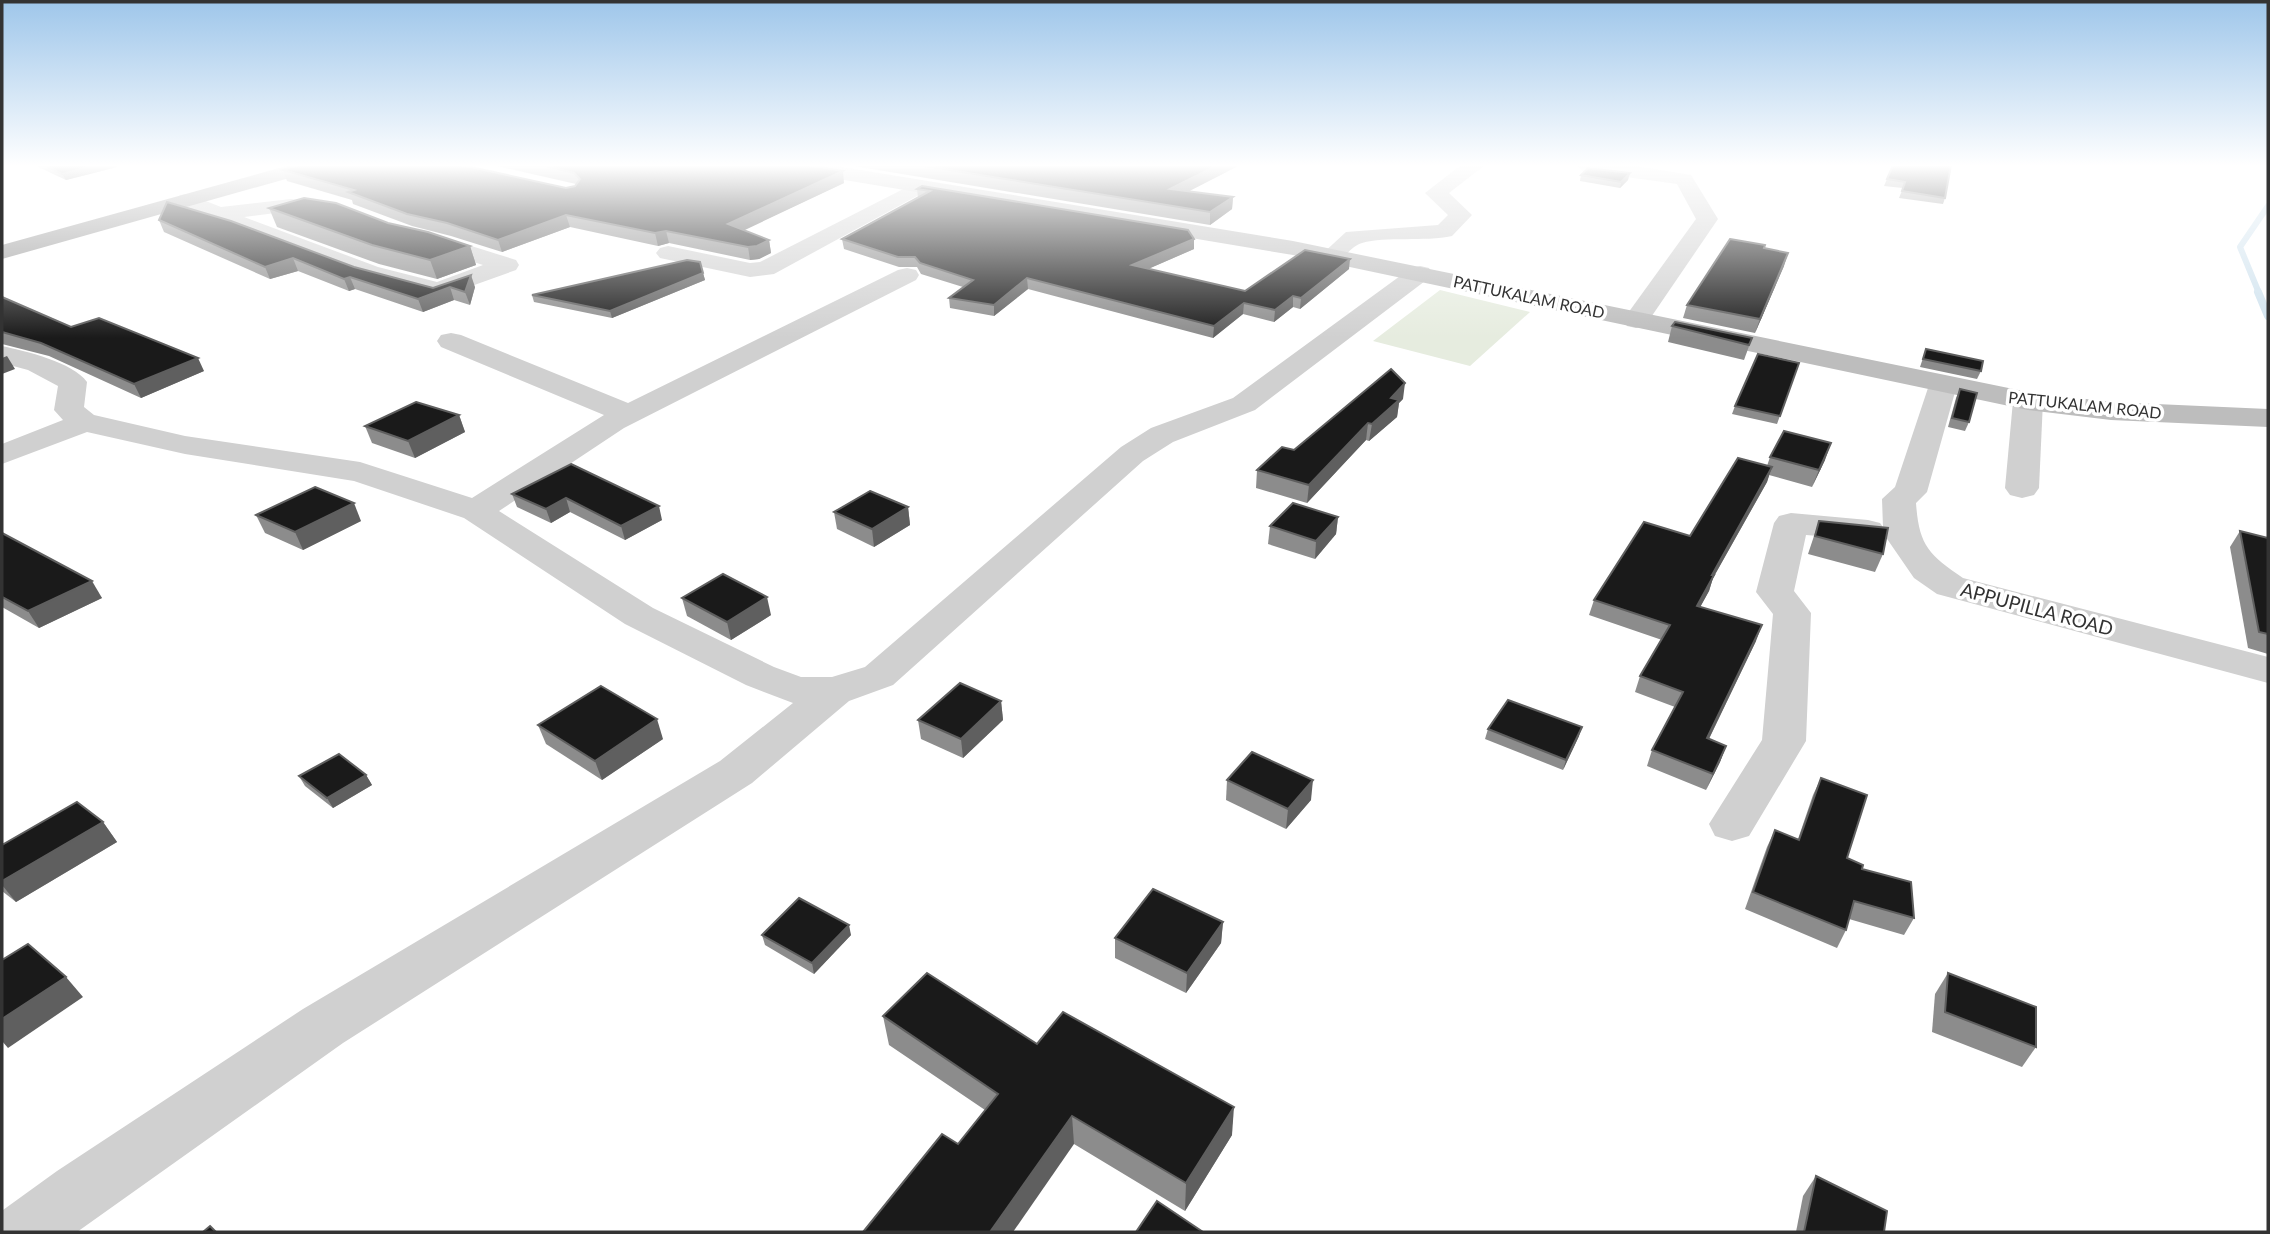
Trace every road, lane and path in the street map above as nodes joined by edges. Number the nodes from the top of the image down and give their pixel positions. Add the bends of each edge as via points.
1 (52, 223) edge
2 (107, 223) edge
3 (236, 223) edge
4 (852, 223) edge
5 (1136, 223) edge
6 (1453, 223) edge
7 (1704, 223) edge
8 (404, 234) edge
9 (2, 236) edge
10 (2, 252) edge
11 (668, 253) dead end
12 (1332, 256) junction
13 (1420, 273) junction
14 (907, 275) dead end
15 (1636, 320) junction
16 (451, 341) dead end
17 (2, 354) edge
18 (1943, 385) junction
19 (2028, 401) junction
20 (628, 414) junction
21 (2268, 418) edge
22 (84, 422) junction
23 (2, 455) edge
24 (2022, 488) dead end
25 (475, 511) junction
26 (1901, 535) junction
27 (2268, 670) edge
28 (834, 691) junction
29 (1732, 824) dead end
30 (26, 1232) edge

1 - 9 highway
2 - 10 highway
3 - 8 street via 369,272 438,290 507,265
4 - 11 street via 765,269
5 - 12 main road, PATTUKALAM ROAD
6 - 12 street via 1444,231 1354,237
7 - 15 street
12 - 13 main road, PATTUKALAM ROAD
13 - 15 main road, PATTUKALAM ROAD
13 - 28 street via 1244,404 1162,435 1132,454 879,676
14 - 20 street
15 - 18 main road, PATTUKALAM ROAD
16 - 20 street
17 - 22 street via 38,364 73,382 69,410
18 - 19 main road, PATTUKALAM ROAD
18 - 26 street via 1910,492 1899,499
19 - 21 main road, PATTUKALAM ROAD via 2111,411
19 - 24 street
20 - 25 street
22 - 23 street
22 - 25 street via 185,445 360,472
25 - 28 street via 639,616 760,677 796,690
26 - 27 street, APPUPILLA ROAD via 1927,570 1950,586
26 - 29 street via 1791,523 1775,592 1792,613 1784,741
28 - 30 street via 736,772 323,1026

